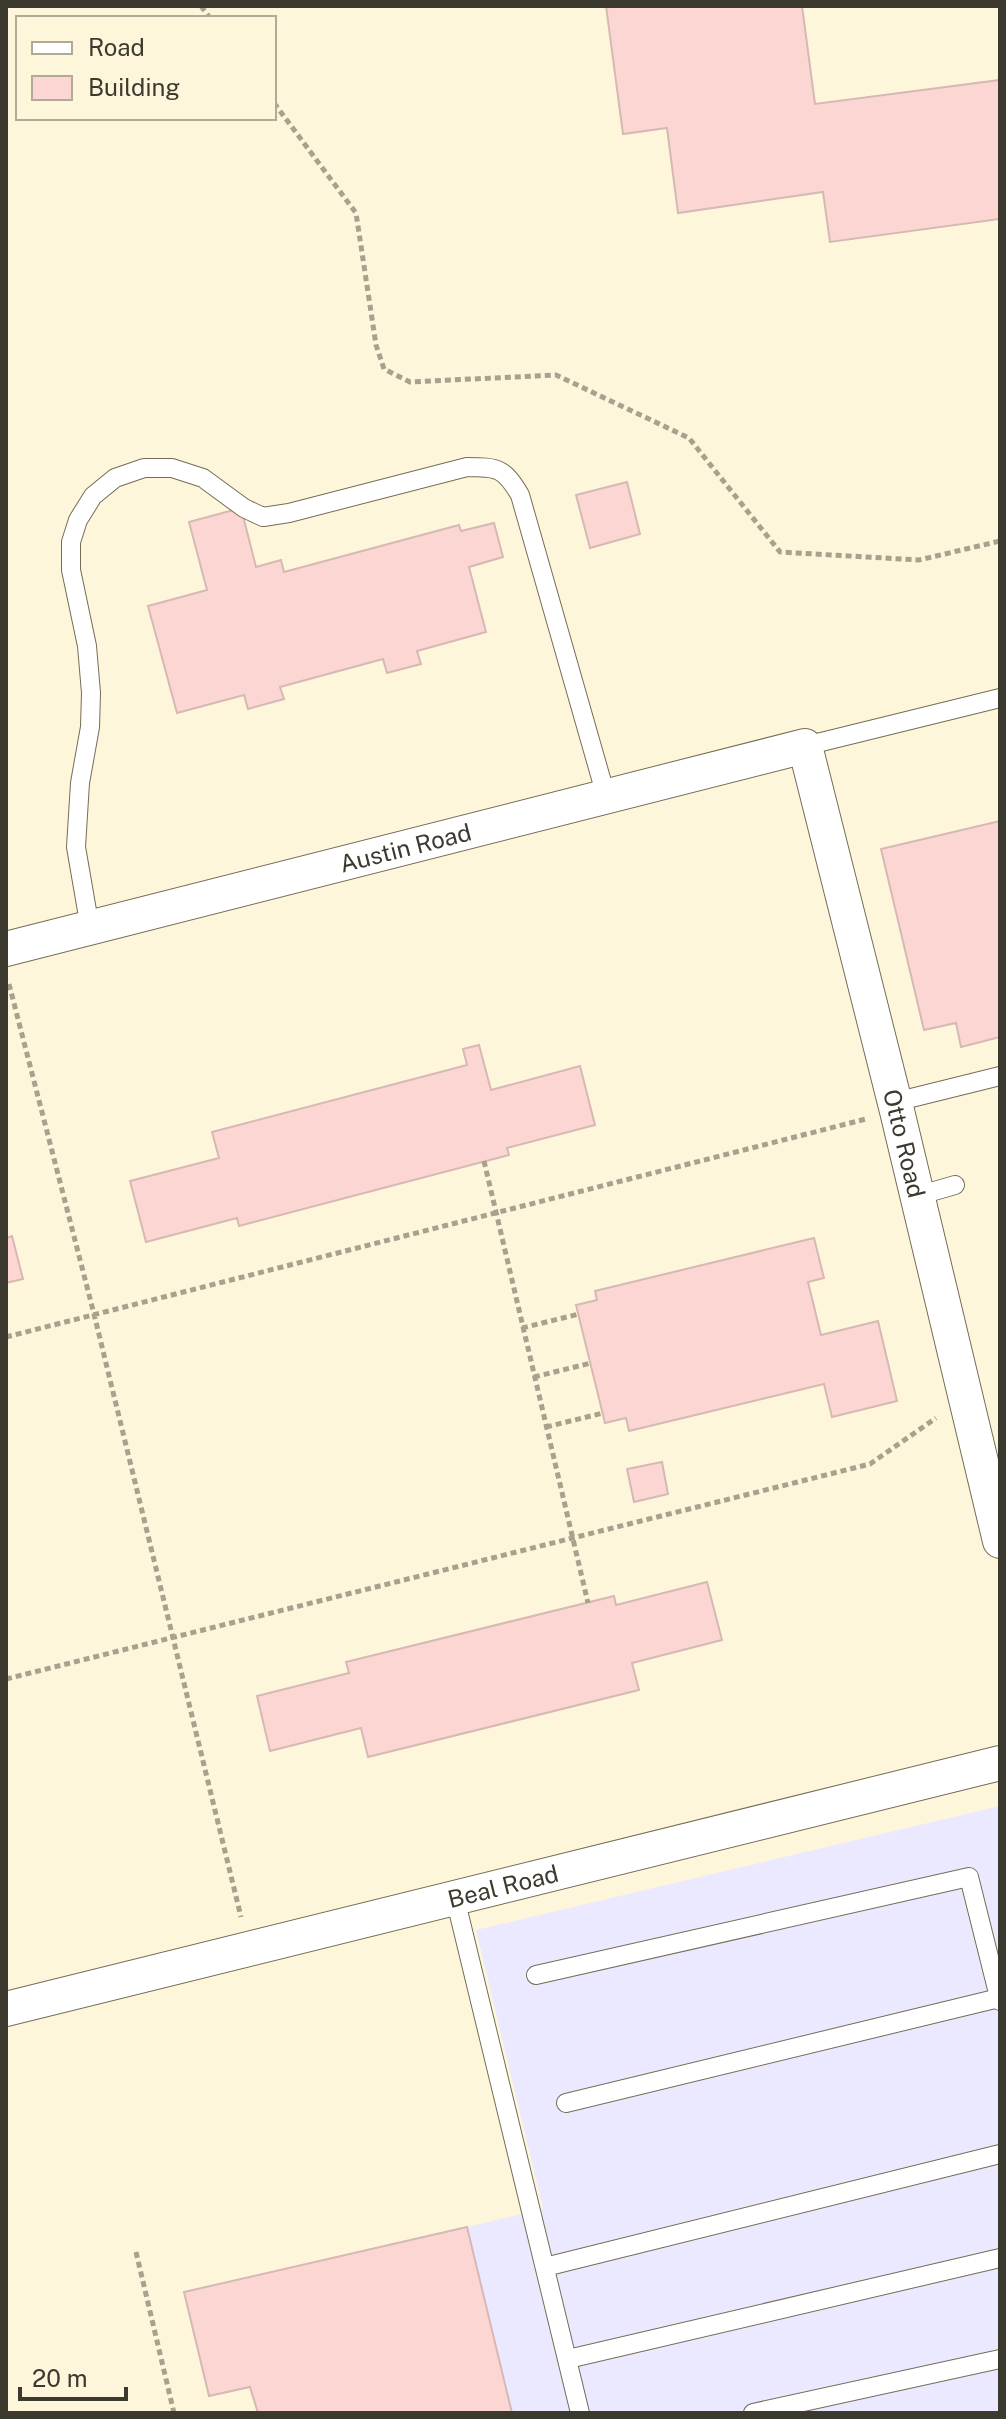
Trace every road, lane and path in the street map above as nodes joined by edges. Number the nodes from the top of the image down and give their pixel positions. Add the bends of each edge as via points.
1 (276, 106) edge
2 (1000, 541) edge
3 (1000, 698) edge
4 (805, 746) junction
5 (606, 796) junction
6 (90, 928) junction
7 (6, 949) edge
8 (6, 972) edge
9 (1000, 1076) edge
10 (896, 1106) junction
11 (484, 1161) dead end
12 (955, 1185) dead end
13 (917, 1196) junction
14 (495, 1212) junction
15 (94, 1314) junction
16 (579, 1314) dead end
17 (522, 1328) junction
18 (6, 1337) edge
19 (591, 1363) dead end
20 (534, 1377) junction
21 (966, 1397) junction
22 (603, 1413) dead end
23 (546, 1427) junction
24 (572, 1536) junction
25 (1000, 1541) edge
26 (588, 1603) dead end
27 (173, 1636) junction
28 (6, 1679) edge
29 (1000, 1763) edge
30 (455, 1898) junction
31 (249, 1949) junction
32 (536, 1975) dead end
33 (1000, 1999) edge
34 (6, 2009) edge
35 (566, 2103) dead end
36 (1000, 2154) edge
37 (136, 2252) dead end
38 (1000, 2258) edge
39 (545, 2267) junction
40 (568, 2359) junction
41 (1000, 2359) edge
42 (174, 2413) edge
43 (580, 2413) edge
44 (753, 2413) edge

1 - 2 path via 356,213 384,369 410,382 556,375 689,438 780,552 919,560
3 - 4 lane
4 - 5 street, Austin Road
4 - 10 street, Otto Road
5 - 6 street, Austin Road
5 - 6 lane via 520,495 509,476 490,467 467,467 263,517 203,478 172,468 144,468 115,478 93,496 71,542 91,693 76,847
6 - 7 street, Austin Road
8 - 15 path
9 - 10 lane
10 - 13 street, Otto Road
10 - 14 path
11 - 14 path
12 - 13 lane
13 - 21 street, Otto Road
14 - 15 path
14 - 17 path
15 - 18 path
15 - 27 path
16 - 17 path
17 - 20 path
19 - 20 path
20 - 23 path
21 - 24 path via 870,1464
21 - 25 street, Otto Road
22 - 23 path
23 - 24 path
24 - 26 path
24 - 27 path
27 - 28 path
27 - 31 path
29 - 30 street, Beal Road
30 - 31 street, Beal Road
30 - 39 lane
31 - 34 street, Beal Road
32 - 33 lane via 969,1877
33 - 35 lane
36 - 39 lane
37 - 42 path
38 - 40 lane
39 - 40 lane
40 - 43 lane
41 - 44 lane

